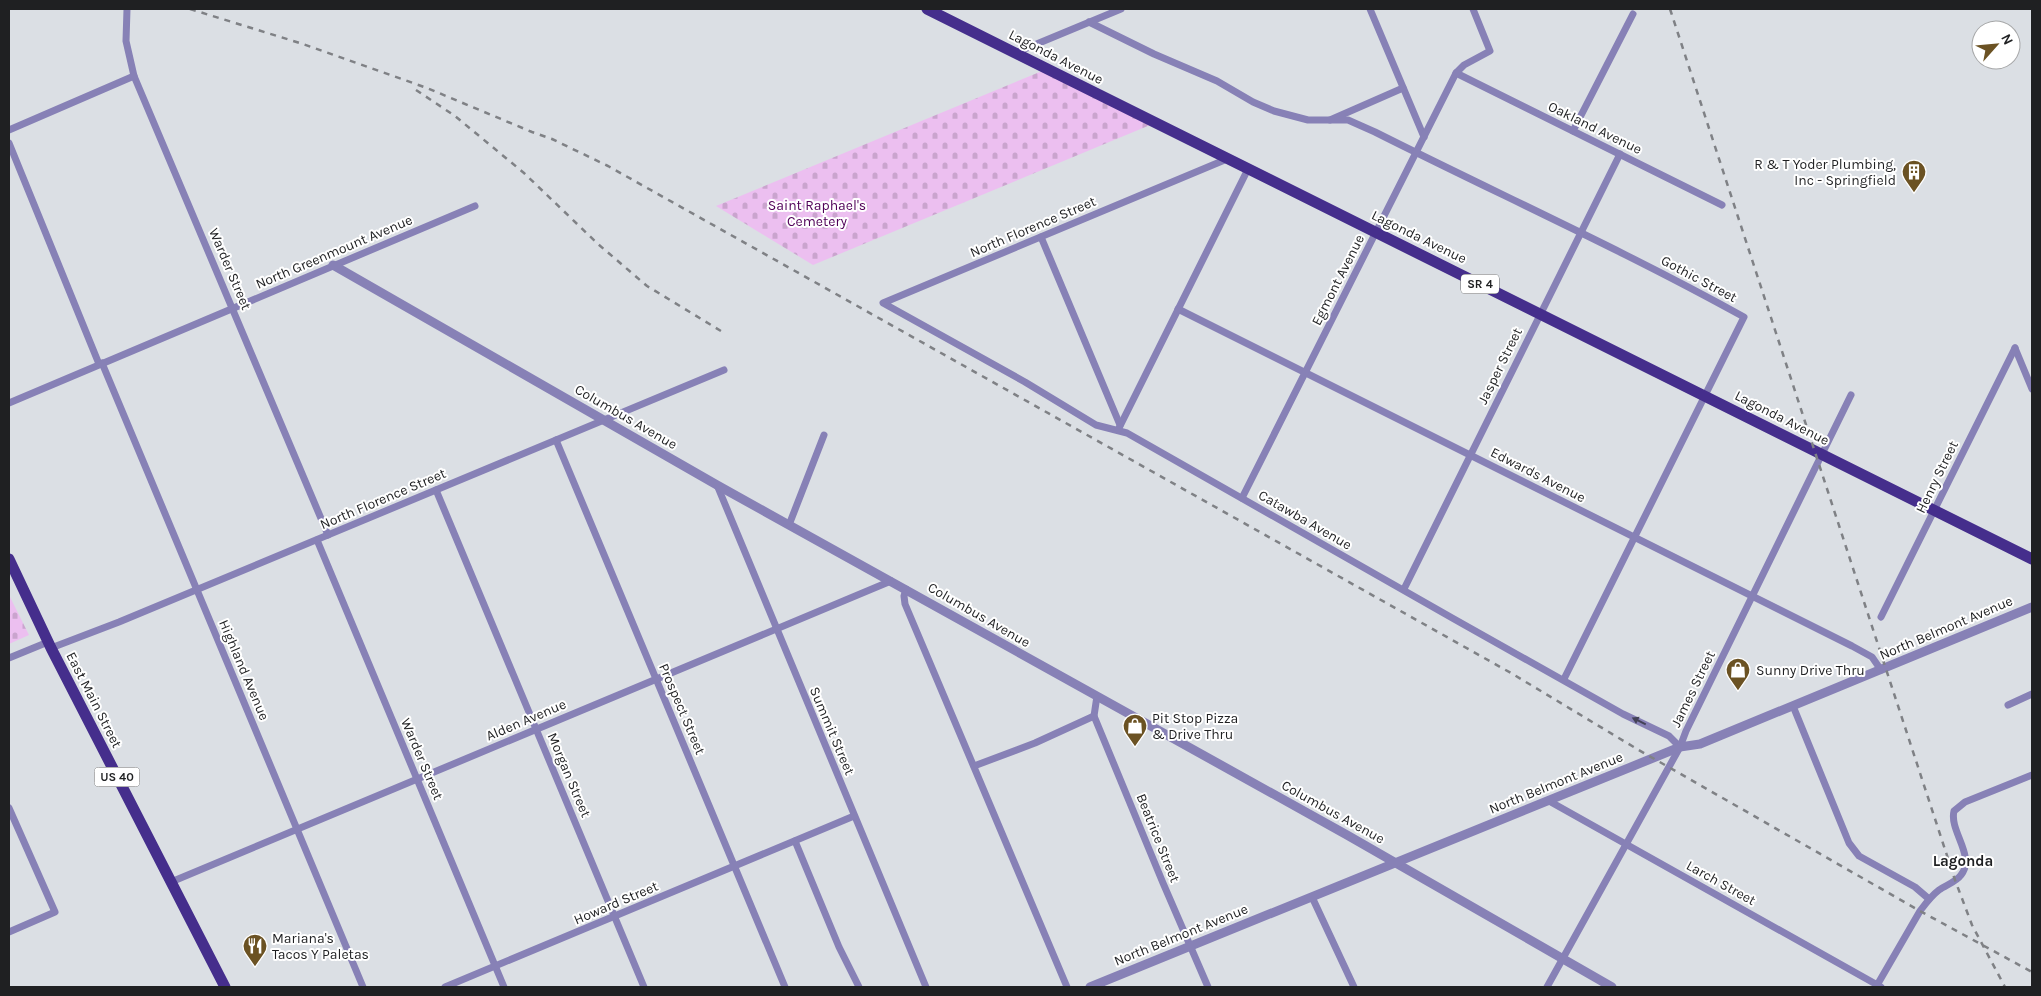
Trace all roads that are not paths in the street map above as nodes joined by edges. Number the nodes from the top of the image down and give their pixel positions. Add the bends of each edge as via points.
1 (127, 9) edge
2 (927, 9) edge
3 (1121, 9) edge
4 (1370, 9) edge
5 (1474, 9) edge
6 (1633, 14) dead end
7 (1090, 22) junction
8 (1014, 53) junction
9 (1456, 73) junction
10 (134, 76) junction
11 (1403, 88) junction
12 (1330, 120) junction
13 (9, 130) edge
14 (1573, 131) junction
15 (1424, 137) junction
16 (9, 143) edge
17 (1416, 152) junction
18 (1620, 154) junction
19 (1227, 159) junction
20 (1248, 169) junction
21 (1722, 205) dead end
22 (475, 206) dead end
23 (1376, 232) junction
24 (1581, 233) junction
25 (1041, 237) junction
26 (333, 265) junction
27 (233, 307) junction
28 (1178, 309) junction
29 (1540, 314) junction
30 (915, 322) joint
31 (100, 363) junction
32 (724, 370) dead end
33 (1305, 373) junction
34 (2032, 388) edge
35 (1851, 395) dead end
36 (1706, 396) junction
37 (9, 403) edge
38 (605, 420) junction
39 (1120, 428) junction
40 (824, 435) dead end
41 (556, 440) junction
42 (1470, 455) junction
43 (1823, 455) junction
44 (717, 485) junction
45 (436, 490) junction
46 (1242, 498) junction
47 (1934, 510) junction
48 (789, 525) junction
49 (328, 535) junction
50 (1635, 538) junction
51 (317, 540) junction
52 (10, 559) edge
53 (2032, 559) edge
54 (891, 581) junction
55 (1404, 589) junction
56 (196, 590) junction
57 (906, 590) junction
58 (1753, 596) junction
59 (2032, 607) edge
60 (1881, 617) dead end
61 (776, 629) junction
62 (49, 645) junction
63 (9, 658) edge
64 (1880, 670) junction
65 (656, 679) junction
66 (1564, 679) junction
67 (2032, 694) edge
68 (1097, 696) junction
69 (2008, 705) dead end
70 (1793, 706) junction
71 (1094, 716) junction
72 (536, 730) junction
73 (1680, 747) junction
74 (974, 766) junction
75 (2032, 775) edge
76 (417, 779) junction
77 (1549, 801) junction
78 (9, 808) edge
79 (854, 816) junction
80 (297, 829) junction
81 (795, 840) junction
82 (1627, 845) junction
83 (1395, 863) junction
84 (734, 866) junction
85 (171, 882) junction
86 (1312, 897) junction
87 (1929, 899) junction
88 (615, 916) junction
89 (9, 932) edge
90 (1189, 946) junction
91 (1563, 959) junction
92 (495, 966) junction
93 (225, 987) edge
94 (363, 987) edge
95 (445, 987) edge
96 (504, 987) edge
97 (644, 987) edge
98 (785, 987) edge
99 (859, 987) edge
100 (926, 987) edge
101 (1067, 987) edge
102 (1090, 987) edge
103 (1208, 987) edge
104 (1354, 987) edge
105 (1547, 987) edge
106 (1612, 987) edge
107 (1878, 987) edge

1 - 10 street, Warder Street via 126,41
2 - 8 main road, Lagonda Avenue / SR 4
3 - 7 street
4 - 11 street
5 - 9 street via 1490,50 1464,64
6 - 14 street
7 - 8 street
7 - 12 street, Gothic Street via 1154,54 1217,80 1274,111 1308,120
8 - 19 main road, Lagonda Avenue / SR 4
9 - 14 street, Oakland Avenue
9 - 15 street, Egmont Avenue
10 - 13 street
10 - 27 street, Warder Street
11 - 12 street, Gothic Street
11 - 15 street
12 - 17 street, Gothic Street via 1348,120
14 - 18 street, Oakland Avenue
15 - 17 street, Egmont Avenue
16 - 31 street, Highland Avenue
17 - 23 street, Egmont Avenue
17 - 24 street, Gothic Street
18 - 21 street, Oakland Avenue
18 - 24 street, Jasper Street
19 - 20 main road, Lagonda Avenue / SR 4
19 - 25 street, North Florence Street
20 - 23 main road, Lagonda Avenue / SR 4
20 - 28 street
22 - 26 street, North Greenmount Avenue
23 - 29 main road, Lagonda Avenue / SR 4
23 - 33 street, Egmont Avenue
24 - 29 street, Jasper Street
24 - 36 street, Gothic Street via 1744,317
25 - 30 street, North Florence Street via 883,303
25 - 39 street
26 - 27 street, North Greenmount Avenue
26 - 38 street, Columbus Avenue
27 - 31 street, North Greenmount Avenue
27 - 49 street, Warder Street
28 - 33 street, Edwards Avenue
28 - 39 street
29 - 36 main road, Lagonda Avenue / SR 4
29 - 42 street, Jasper Street
30 - 39 street, Catawba Avenue via 1096,425
31 - 37 street, North Greenmount Avenue
31 - 56 street, Highland Avenue
32 - 38 street, North Florence Street
33 - 42 street, Edwards Avenue
33 - 46 street, Egmont Avenue
34 - 47 street, Henry Street via 2015,348
35 - 43 street, James Street
36 - 43 main road, Lagonda Avenue / SR 4
36 - 50 street, Gothic Street
38 - 41 street, North Florence Street
38 - 44 street, Columbus Avenue
39 - 46 street, Catawba Avenue
40 - 48 street
41 - 45 street, North Florence Street
41 - 65 street, Prospect Street
42 - 50 street, Edwards Avenue
42 - 55 street, Jasper Street
43 - 47 main road, Lagonda Avenue / SR 4
43 - 58 street, James Street
44 - 48 street, Columbus Avenue
44 - 61 street, Summit Street
45 - 49 street, North Florence Street
45 - 72 street, Morgan Street
46 - 55 street, Catawba Avenue
47 - 53 main road, Lagonda Avenue / SR 4
47 - 60 street, Henry Street
48 - 54 street, Columbus Avenue
49 - 51 street, North Florence Street
50 - 58 street, Edwards Avenue
50 - 66 street, Gothic Street
51 - 56 street, North Florence Street
51 - 76 street, Warder Street
52 - 62 main road, East Main Street / US 40
54 - 57 street, Columbus Avenue
54 - 61 street, Alden Avenue
55 - 66 street, Catawba Avenue
56 - 62 street, North Florence Street
56 - 80 street, Highland Avenue
57 - 68 street, Columbus Avenue
57 - 74 street via 906,604
58 - 64 street, Edwards Avenue via 1872,657
58 - 73 street, James Street
59 - 64 street, North Belmont Avenue
61 - 65 street, Alden Avenue
61 - 79 street, Summit Street
62 - 63 street, North Florence Street
62 - 85 main road, East Main Street / US 40
64 - 70 street, North Belmont Avenue
65 - 72 street, Alden Avenue
65 - 84 street, Prospect Street
73 -> 66 street, Catawba Avenue via 1669,736
67 - 69 street
68 - 71 street
68 - 83 street, Columbus Avenue
70 - 73 street, North Belmont Avenue via 1700,744
70 - 87 street via 1849,843 1859,856 1915,887
71 - 74 street
71 - 90 street, Beatrice Street
72 - 76 street, Alden Avenue
72 - 88 street, Morgan Street
73 - 77 street, North Belmont Avenue
73 - 82 street, James Street
74 - 101 street
75 - 87 street via 1957,806 1952,818 1964,853 1965,868 1958,878
76 - 80 street, Alden Avenue
76 - 92 street, Warder Street
77 - 82 street, Larch Street
77 - 83 street, North Belmont Avenue
78 - 89 street via 55,912
79 - 81 street, Howard Street
79 - 100 street, Summit Street
80 - 85 street, Alden Avenue
80 - 94 street, Highland Avenue
81 - 84 street, Howard Street
81 - 99 street
82 - 91 street, James Street
82 - 107 street, Larch Street
83 - 86 street, North Belmont Avenue
83 - 91 street, Columbus Avenue
84 - 88 street, Howard Street
84 - 98 street, Prospect Street
85 - 93 main road, East Main Street / US 40
86 - 90 street, North Belmont Avenue
86 - 104 street
87 - 107 street
88 - 92 street, Howard Street
88 - 97 street, Morgan Street
90 - 102 street, North Belmont Avenue
90 - 103 street, Beatrice Street
91 - 105 street, James Street
91 - 106 street, Columbus Avenue
92 - 95 street, Howard Street
92 - 96 street, Warder Street

